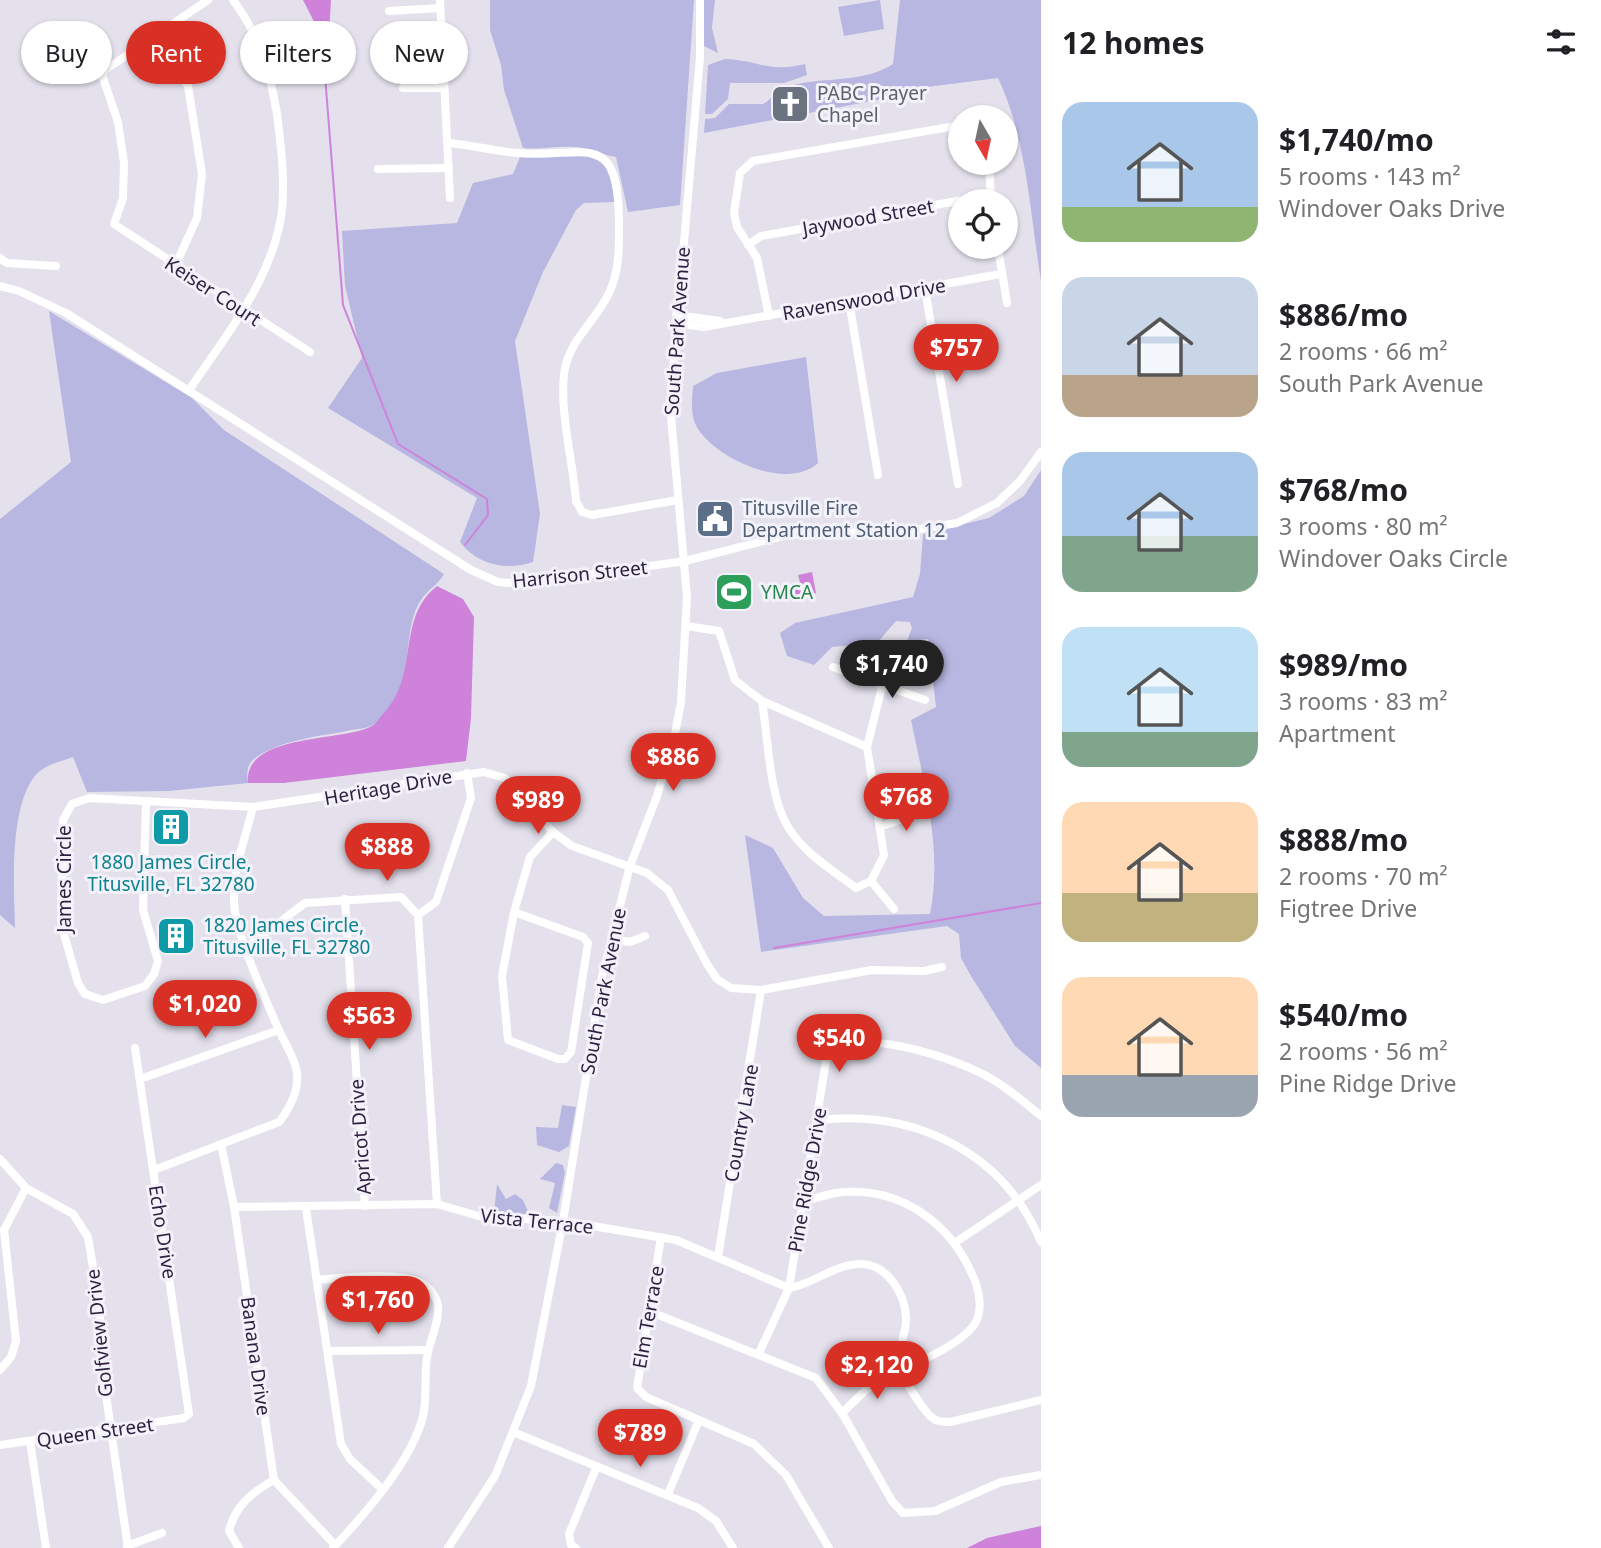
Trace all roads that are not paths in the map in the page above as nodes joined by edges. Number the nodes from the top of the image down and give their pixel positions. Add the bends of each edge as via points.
1 (208, 0) edge
2 (233, 0) edge
3 (699, 0) edge
4 (440, 4) edge
5 (389, 11) dead end
6 (176, 21) edge
7 (126, 55) edge
8 (187, 84) edge
9 (403, 88) dead end
10 (443, 88) junction
11 (948, 127) edge
12 (449, 143) junction
13 (449, 168) junction
14 (378, 169) dead end
15 (450, 198) dead end
16 (948, 205) edge
17 (748, 245) junction
18 (0, 258) edge
19 (999, 259) edge
20 (56, 266) dead end
21 (175, 266) junction
22 (1001, 274) junction
23 (0, 286) edge
24 (925, 289) junction
25 (849, 301) junction
26 (1007, 303) dead end
27 (243, 310) junction
28 (769, 316) junction
29 (676, 319) junction
30 (310, 352) dead end
31 (189, 390) junction
32 (1041, 452) edge
33 (878, 475) dead end
34 (958, 484) dead end
35 (678, 500) junction
36 (685, 561) junction
37 (685, 626) junction
38 (892, 647) dead end
39 (833, 667) dead end
40 (881, 684) junction
41 (925, 700) dead end
42 (762, 701) junction
43 (867, 747) junction
44 (467, 773) junction
45 (146, 802) junction
46 (72, 804) joint
47 (253, 807) junction
48 (921, 813) dead end
49 (882, 826) junction
50 (553, 832) junction
51 (631, 866) junction
52 (871, 881) junction
53 (345, 899) junction
54 (894, 909) dead end
55 (514, 912) junction
56 (418, 915) junction
57 (645, 936) dead end
58 (611, 939) junction
59 (247, 947) junction
60 (942, 967) dead end
61 (761, 990) junction
62 (279, 1030) junction
63 (135, 1048) dead end
64 (140, 1079) junction
65 (1041, 1116) edge
66 (818, 1120) junction
67 (221, 1144) junction
68 (0, 1159) edge
69 (154, 1170) junction
70 (1041, 1185) edge
71 (26, 1188) junction
72 (1018, 1200) junction
73 (804, 1201) junction
74 (437, 1205) junction
75 (365, 1206) junction
76 (234, 1207) junction
77 (306, 1208) junction
78 (562, 1221) junction
79 (661, 1237) junction
80 (956, 1242) junction
81 (1041, 1242) edge
82 (718, 1257) junction
83 (317, 1280) junction
84 (789, 1288) junction
85 (651, 1312) junction
86 (428, 1350) junction
87 (328, 1351) junction
88 (758, 1353) junction
89 (900, 1368) junction
90 (0, 1370) edge
91 (1041, 1400) edge
92 (842, 1413) junction
93 (188, 1416) joint
94 (699, 1420) junction
95 (110, 1429) junction
96 (513, 1432) junction
97 (30, 1441) junction
98 (0, 1445) edge
99 (596, 1468) junction
100 (1041, 1475) edge
101 (274, 1480) junction
102 (382, 1489) junction
103 (668, 1494) junction
104 (162, 1533) dead end
105 (127, 1547) edge
106 (334, 1547) edge
107 (46, 1548) edge
108 (239, 1548) edge
109 (448, 1548) edge
110 (576, 1548) edge
111 (733, 1548) edge
112 (830, 1548) edge

1 - 6 street
2 - 27 street via 269,70 283,174 282,211 275,237
3 - 29 street, South Park Avenue via 700,57
4 - 5 street
4 - 10 street
7 - 21 street, Keiser Court via 102,75 118,122 124,163 123,198 114,219 117,228
8 - 21 street via 202,174 197,218
9 - 10 street
10 - 12 street
11 - 17 street via 753,161 740,173 734,201 737,227
12 - 13 street
12 - 35 street via 516,153 593,152 610,163 619,198 619,259 609,294 570,351 565,367 563,387 576,500 582,512 597,515
13 - 14 street
13 - 15 street
16 - 17 street, Jaywood Street via 761,236
17 - 28 street via 760,268
18 - 20 street via 7,263
19 - 22 street
21 - 27 street, Keiser Court
22 - 24 street, Ravenswood Drive
22 - 26 street
23 - 31 street, Harrison Street via 66,313
24 - 25 street, Ravenswood Drive
24 - 34 street
25 - 28 street, Ravenswood Drive
25 - 33 street
27 - 30 street, Keiser Court
27 - 31 street
28 - 29 street, Ravenswood Drive via 726,322
29 - 35 street, South Park Avenue via 670,404
31 - 36 street, Harrison Street via 486,578 523,584
32 - 36 street, Harrison Street via 997,503 957,523 914,530 786,534
35 - 36 street, South Park Avenue
36 - 37 street, South Park Avenue
37 - 42 street via 719,631 735,680
37 - 51 street, South Park Avenue via 674,739
38 - 40 street
39 - 40 street
40 - 41 street
40 - 43 street
42 - 43 street
42 - 52 street via 775,794 788,827 815,858 856,888
43 - 49 street
44 - 47 street, Heritage Drive
44 - 50 street, Heritage Drive via 505,778
44 - 56 street via 471,798 436,902
45 - 46 street, Heritage Drive via 89,798
45 - 46 street, James Circle via 144,925 158,961 145,986 103,1000 85,994 78,983 61,924 62,820
45 - 47 street, Heritage Drive
47 - 59 street via 234,903
48 - 49 street
49 - 52 street via 884,855
50 - 51 street, Heritage Drive via 572,846
50 - 55 street via 530,857
51 - 58 street, South Park Avenue
51 - 61 street, Heritage Drive via 668,890 717,979 731,988
52 - 54 street
53 - 56 street via 401,897
53 - 59 street via 305,903
53 - 75 street, Apricot Drive
55 - 55 street via 502,976 506,1038 515,1046 562,1060 571,1052 588,943 583,937
56 - 74 street
57 - 58 street via 630,942
58 - 78 street, South Park Avenue
59 - 62 street
60 - 61 street, Heritage Drive via 872,970
61 - 82 street, Country Lane
62 - 64 street
62 - 67 street via 297,1074 289,1108 279,1122
63 - 64 street, Echo Drive
64 - 69 street, Echo Drive
65 - 66 street, Pine Ridge Drive via 984,1075 936,1055 844,1044 832,1051 826,1062
66 - 72 street via 875,1118 944,1137 999,1177
66 - 73 street, Pine Ridge Drive
67 - 69 street
67 - 76 street, Banana Drive
68 - 71 street, Golfview Drive
69 - 93 street, Echo Drive
70 - 72 street
71 - 90 street via 4,1230 16,1341 9,1361
71 - 95 street, Golfview Drive via 69,1211 88,1237
72 - 80 street
72 - 81 street
73 - 80 street via 843,1192 881,1195 908,1204
73 - 84 street, Pine Ridge Drive
74 - 75 street, Vista Terrace
74 - 78 street, Vista Terrace via 482,1217
75 - 77 street, Vista Terrace
76 - 77 street, Vista Terrace
76 - 101 street, Banana Drive
77 - 83 street
78 - 79 street, Vista Terrace
78 - 96 street, South Park Avenue via 531,1386
79 - 82 street, Vista Terrace
79 - 85 street, Elm Terrace
80 - 89 street via 975,1280 980,1304 975,1323 920,1362
82 - 84 street, Vista Terrace
83 - 86 street via 408,1278 423,1284 433,1293 439,1312
83 - 87 street
84 - 88 street, Pine Ridge Drive
84 - 89 street via 841,1268 862,1264 879,1270 895,1283 906,1316
85 - 88 street
85 - 94 street, Elm Terrace via 637,1388 646,1397
86 - 87 street
86 - 102 street via 419,1427
87 - 102 street via 341,1444 349,1459
88 - 92 street via 816,1378
89 - 91 street via 924,1411 936,1421 950,1422
89 - 92 street via 886,1374
92 - 100 street via 903,1513 935,1511 1001,1482
93 - 95 street, Queen Street
94 - 103 street
94 - 112 street, Elm Terrace via 742,1437 776,1464
95 - 97 street, Queen Street
95 - 105 street, Golfview Drive
96 - 99 street
96 - 109 street, South Park Avenue via 495,1476
97 - 98 street, Queen Street
97 - 107 street
99 - 103 street
99 - 110 street via 569,1535
101 - 106 street
101 - 108 street via 255,1490 233,1516 229,1531
102 - 106 street
103 - 111 street via 709,1515
104 - 105 street

